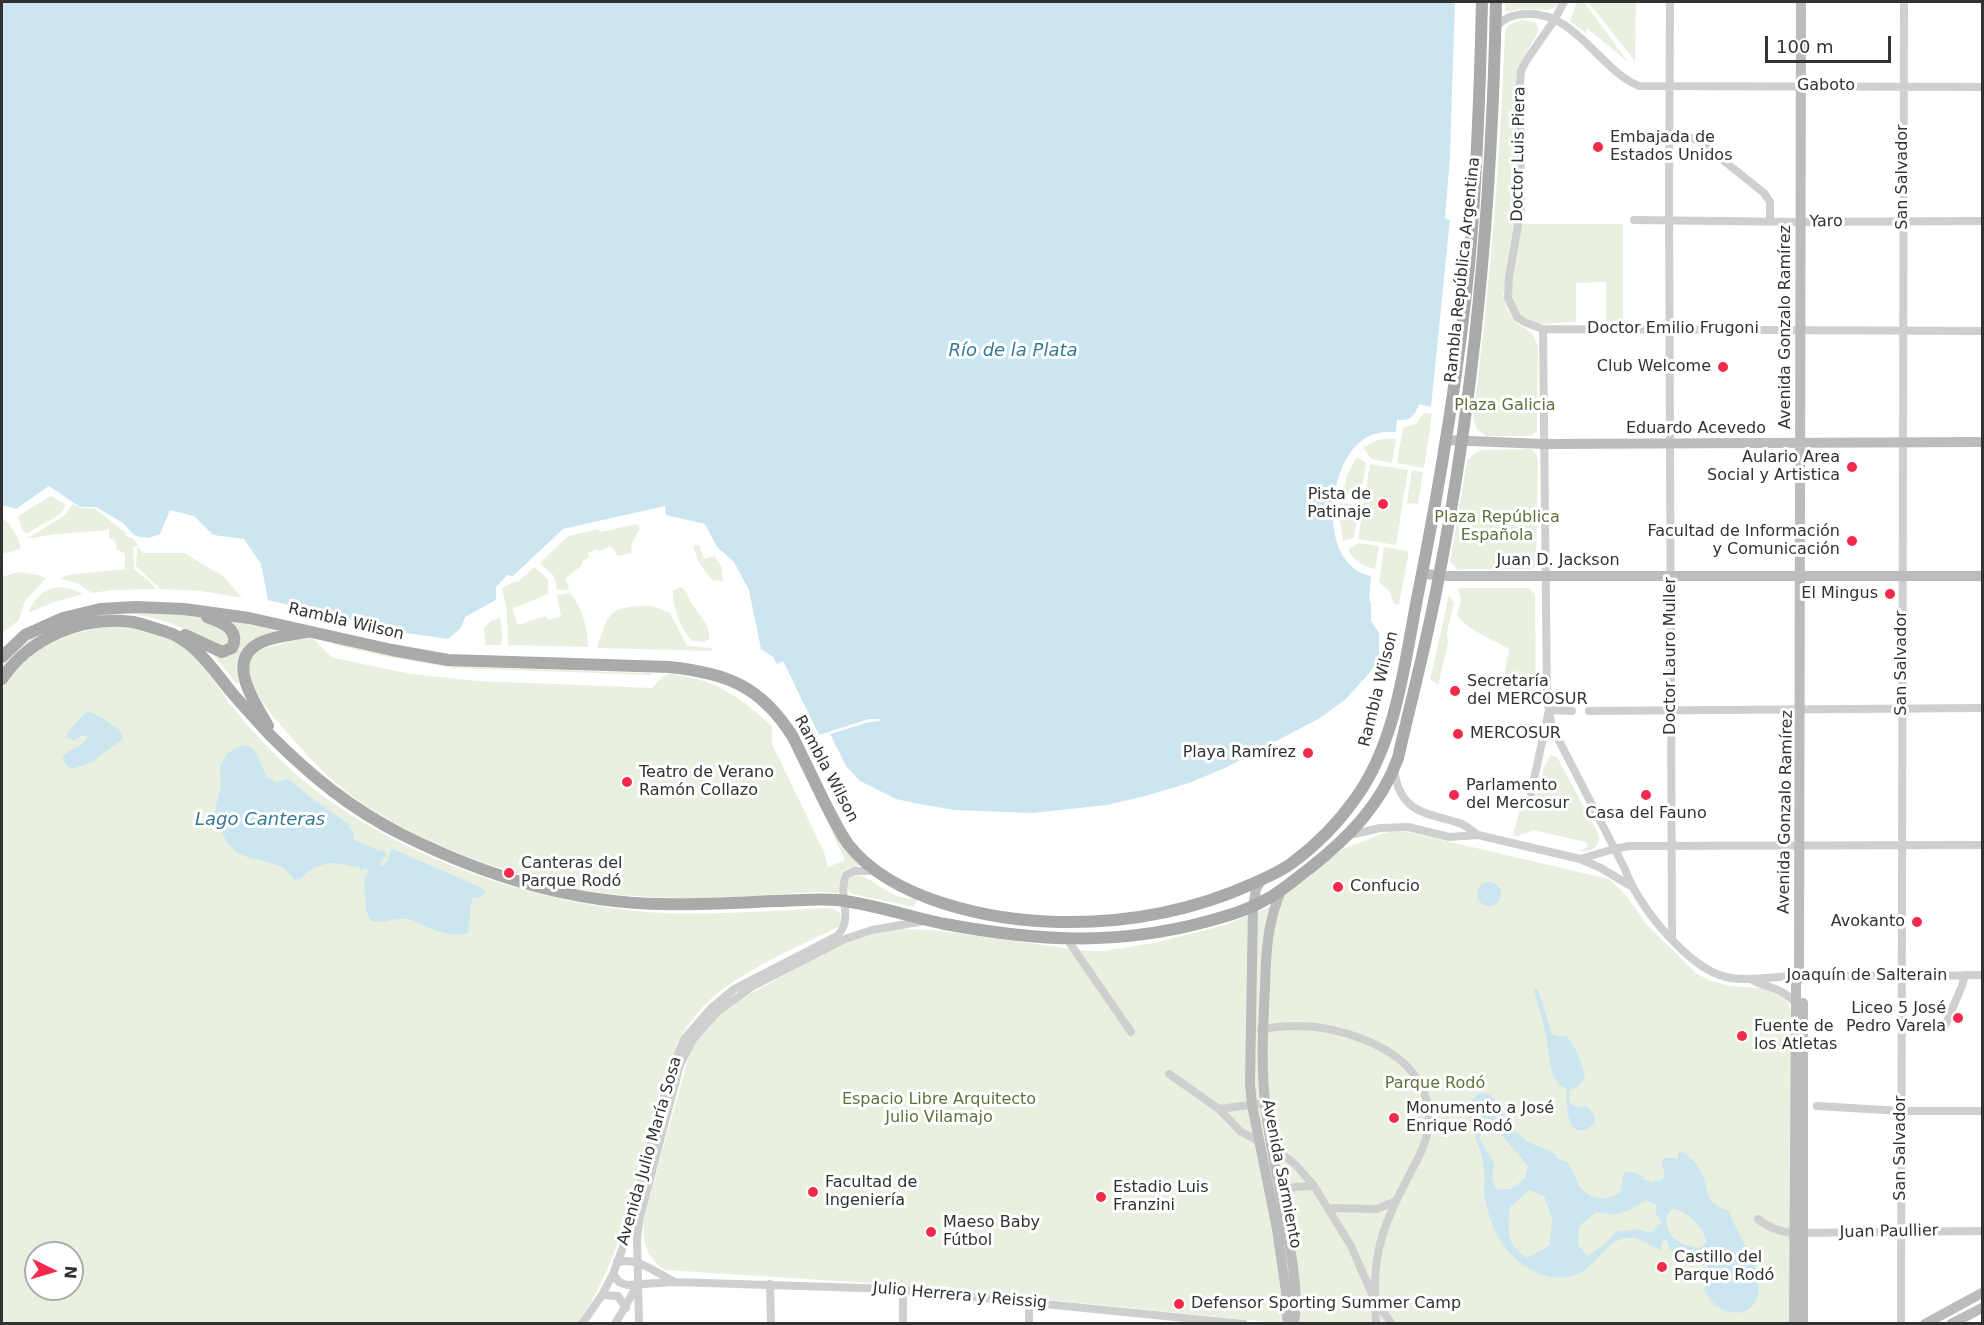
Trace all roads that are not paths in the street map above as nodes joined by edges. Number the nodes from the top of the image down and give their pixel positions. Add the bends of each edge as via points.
1 (1482, 2) edge
2 (1496, 2) edge
3 (1564, 2) edge
4 (1670, 2) edge
5 (1801, 2) edge
6 (1904, 2) edge
7 (1555, 19) junction
8 (1496, 27) junction
9 (1670, 86) junction
10 (1801, 86) junction
11 (1904, 87) junction
12 (1983, 87) edge
13 (1669, 136) junction
14 (1634, 220) dead end
15 (1669, 221) junction
16 (1903, 221) junction
17 (1983, 221) edge
18 (1770, 222) junction
19 (1801, 222) junction
20 (1543, 328) junction
21 (1670, 328) junction
22 (1903, 330) junction
23 (1801, 331) junction
24 (1983, 331) edge
25 (1445, 440) junction
26 (1461, 441) junction
27 (1983, 442) edge
28 (1903, 443) junction
29 (1544, 444) junction
30 (1669, 444) junction
31 (1800, 444) junction
32 (1422, 573) junction
33 (1439, 576) junction
34 (1670, 576) junction
35 (1800, 576) junction
36 (1903, 576) junction
37 (1983, 576) edge
38 (1545, 577) junction
39 (184, 609) junction
40 (312, 631) junction
41 (169, 632) junction
42 (2, 657) edge
43 (2, 680) edge
44 (1902, 708) junction
45 (1983, 708) edge
46 (1802, 709) junction
47 (1549, 710) junction
48 (1672, 710) junction
49 (1572, 711) dead end
50 (1589, 711) dead end
51 (274, 738) junction
52 (1394, 769) junction
53 (1531, 793) dead end
54 (1430, 816) junction
55 (1425, 831) junction
56 (1350, 835) junction
57 (1478, 835) junction
58 (1800, 844) junction
59 (1902, 845) junction
60 (1983, 845) edge
61 (1671, 846) junction
62 (1614, 849) junction
63 (1580, 859) junction
64 (878, 871) junction
65 (1261, 880) junction
66 (1630, 885) junction
67 (1282, 890) junction
68 (844, 902) junction
69 (1253, 907) junction
70 (928, 920) junction
71 (1067, 939) junction
72 (1672, 939) junction
73 (1965, 975) junction
74 (1983, 975) edge
75 (1799, 976) junction
76 (1902, 976) junction
77 (1751, 980) junction
78 (1796, 1003) junction
79 (1945, 1026) dead end
80 (1250, 1030) junction
81 (1263, 1030) junction
82 (1131, 1032) dead end
83 (1169, 1074) dead end
84 (1265, 1103) junction
85 (1252, 1105) junction
86 (1817, 1106) dead end
87 (1219, 1109) junction
88 (1902, 1111) junction
89 (1983, 1111) edge
90 (1258, 1142) junction
91 (1272, 1148) junction
92 (1314, 1186) junction
93 (1281, 1196) junction
94 (1396, 1201) junction
95 (1328, 1208) junction
96 (1758, 1219) dead end
97 (1901, 1231) junction
98 (1983, 1232) edge
99 (1799, 1233) junction
100 (617, 1262) junction
101 (638, 1263) junction
102 (613, 1274) junction
103 (674, 1282) junction
104 (639, 1283) junction
105 (770, 1284) junction
106 (903, 1289) junction
107 (1983, 1293) edge
108 (602, 1295) junction
109 (1375, 1301) junction
110 (1029, 1302) junction
111 (626, 1308) junction
112 (1983, 1308) edge
113 (1158, 1319) edge
114 (582, 1323) edge
115 (615, 1323) edge
116 (639, 1323) edge
117 (771, 1323) edge
118 (903, 1323) edge
119 (1029, 1323) edge
120 (1244, 1323) edge
121 (1291, 1323) edge
122 (1376, 1323) edge
123 (1392, 1323) edge
124 (1794, 1323) edge
125 (1803, 1323) edge
126 (1901, 1323) edge
127 (1925, 1323) edge
128 (1951, 1323) edge

1 - 25 main road, Rambla República Argentina via 1469,263
2 - 8 main road, Rambla República Argentina
3 - 7 street, Doctor Luis Piera
4 - 9 street, Doctor Lauro Muller
5 - 10 street, Avenida Gonzalo Ramírez
6 - 11 street, San Salvador
7 - 8 street via 1520,14 1507,17
7 - 9 street, Gaboto via 1632,83
7 - 20 street, Doctor Luis Piera via 1521,71 1521,208 1507,290 1517,316
8 - 26 main road, Rambla República Argentina via 1486,224
9 - 10 street, Gaboto
9 - 13 street, Doctor Lauro Muller
10 - 11 street, Gaboto
10 - 19 street, Avenida Gonzalo Ramírez
11 - 12 street, Gaboto
11 - 16 street, San Salvador
13 - 15 street, Doctor Lauro Muller
13 - 18 street via 1699,141 1764,194 1770,202
14 - 15 street, Yaro
15 - 18 street, Yaro
15 - 21 street, Doctor Lauro Muller
16 - 17 street, Yaro
16 - 19 street, Yaro
16 - 22 street, San Salvador
18 - 19 street, Yaro
19 - 23 street, Avenida Gonzalo Ramírez
20 - 21 street, Doctor Emilio Frugoni
20 - 29 street
21 - 23 street, Doctor Emilio Frugoni
21 - 30 street, Doctor Lauro Muller
22 - 23 street, Doctor Emilio Frugoni
22 - 24 street, Doctor Emilio Frugoni
22 - 28 street, San Salvador
23 - 31 street, Avenida Gonzalo Ramírez
25 - 26 street, Eduardo Acevedo
25 - 32 main road, Rambla República Argentina
26 - 29 street, Eduardo Acevedo
26 - 33 main road, Rambla República Argentina
27 - 28 street, Eduardo Acevedo
28 - 31 street, Eduardo Acevedo
28 - 36 street, San Salvador
29 - 30 street, Eduardo Acevedo
29 - 38 street
30 - 31 street, Eduardo Acevedo
30 - 34 street, Doctor Lauro Muller
31 - 35 street, Avenida Gonzalo Ramírez
32 - 33 street, Juan D. Jackson
32 - 65 main road, Rambla Wilson via 1399,688 1375,766 1356,798 1329,830 1291,864
33 - 38 street, Juan D. Jackson
33 - 52 main road, Rambla Wilson
34 - 35 street, Juan D. Jackson
34 - 38 street, Juan D. Jackson
34 - 48 street, Doctor Lauro Muller
35 - 36 street, Juan D. Jackson
35 - 46 street, Avenida Gonzalo Ramírez
36 - 37 street, Juan D. Jackson
36 - 44 street, San Salvador
38 - 47 street
39 - 40 main road, Rambla Wilson
39 - 41 main road via 225,624 235,637 232,648 222,652 194,638
39 - 42 main road, Rambla Wilson via 88,611 25,635
40 - 51 main road via 263,641 244,658 246,684
40 - 64 main road, Rambla Wilson via 448,660 669,668 730,679 760,699 783,722 845,841
41 - 43 main road via 128,622 87,625 49,636 18,658
41 - 51 main road, Rambla Wilson via 195,648
44 - 45 street
44 - 46 street
44 - 59 street, San Salvador
46 - 48 street
46 - 58 street, Avenida Gonzalo Ramírez
47 - 49 street
47 - 53 street
47 - 62 street via 1552,727
48 - 50 street
48 - 61 street, Doctor Lauro Muller
51 - 68 main road, Rambla Wilson via 334,794 370,817 461,862 538,887 627,903
52 - 54 street via 1408,804
52 - 56 main road, Rambla Wilson
54 - 55 street
54 - 57 street via 1464,825
55 - 56 street via 1398,826
55 - 57 street via 1449,837
56 - 67 main road, Rambla Wilson
57 - 63 street
58 - 59 street
58 - 61 street
58 - 75 street, Avenida Gonzalo Ramírez
59 - 60 street
59 - 76 street, San Salvador
61 - 62 street
61 - 72 street, Doctor Lauro Muller
62 - 63 street
62 - 66 street
63 - 66 street
64 - 65 main road, Rambla Wilson via 908,889 961,909 1043,921 1096,921 1168,912 1225,896
64 - 68 street, Avenida Julio María Sosa via 846,875
65 - 69 street, Avenida Sarmiento
66 - 72 street
67 - 69 main road, Rambla Wilson
67 - 81 street, Avenida Sarmiento via 1269,927
68 - 70 main road, Rambla Wilson
68 - 100 street, Avenida Julio María Sosa via 845,925 837,936 734,989 685,1038 672,1067
69 - 71 main road, Rambla Wilson via 1131,937
69 - 80 street, Avenida Sarmiento
70 - 71 main road, Rambla Wilson
70 - 101 street, Avenida Julio María Sosa via 845,939 753,986 717,1012 694,1038 680,1065 642,1207
71 - 82 street
72 - 77 street, Joaquín de Salterain via 1710,970 1724,977
73 - 74 street, Joaquín de Salterain
73 - 76 street, Joaquín de Salterain
73 - 79 street
75 - 76 street, Joaquín de Salterain
75 - 77 street, Joaquín de Salterain
75 - 78 street, Avenida Gonzalo Ramírez
75 - 99 street, Avenida Gonzalo Ramírez via 1803,986
76 - 88 street, San Salvador
77 - 78 street, Joaquín de Salterain via 1785,992
78 - 99 street, Avenida Gonzalo Ramírez
80 - 81 street
80 - 85 street, Avenida Sarmiento
81 - 84 street, Avenida Sarmiento
81 - 94 street via 1296,1026 1343,1031 1397,1056 1419,1081 1429,1110 1426,1135
83 - 87 street
84 - 85 street
84 - 91 street, Avenida Sarmiento
85 - 87 street
85 - 90 street, Avenida Sarmiento
86 - 88 street
87 - 90 street via 1239,1131
88 - 89 street
88 - 97 street, San Salvador
90 - 121 street, Avenida Sarmiento via 1277,1229 1287,1317
91 - 92 street via 1296,1165
91 - 93 street, Avenida Sarmiento
92 - 93 street via 1294,1187
92 - 95 street
93 - 121 street, Avenida Sarmiento via 1294,1285 1295,1318
94 - 95 street via 1377,1209
94 - 109 street via 1381,1241
95 - 109 street via 1351,1246
96 - 99 street, Juan Paullier via 1779,1231
97 - 98 street, Juan Paullier
97 - 99 street, Juan Paullier
97 - 126 street, San Salvador
99 - 124 street, Avenida Gonzalo Ramírez
99 - 125 street, Avenida Gonzalo Ramírez
100 - 101 street, Julio Herrera y Reissig
100 - 102 street, Avenida Julio María Sosa
101 - 103 street, Julio Herrera y Reissig
101 - 104 street, Avenida Julio María Sosa
102 - 104 street, Julio Herrera y Reissig via 622,1284
102 - 108 street, Avenida Julio María Sosa
103 - 104 street, Julio Herrera y Reissig
103 - 105 street, Julio Herrera y Reissig
104 - 111 street
104 - 116 street, Avenida Julio María Sosa
105 - 106 street, Julio Herrera y Reissig
105 - 117 street
106 - 110 street, Julio Herrera y Reissig
106 - 118 street
107 - 127 street
108 - 111 street via 618,1296
108 - 114 street, Avenida Julio María Sosa
109 - 122 street
109 - 123 street
110 - 113 street, Julio Herrera y Reissig
110 - 119 street
111 - 115 street
112 - 128 street
113 - 120 street, Julio Herrera y Reissig

